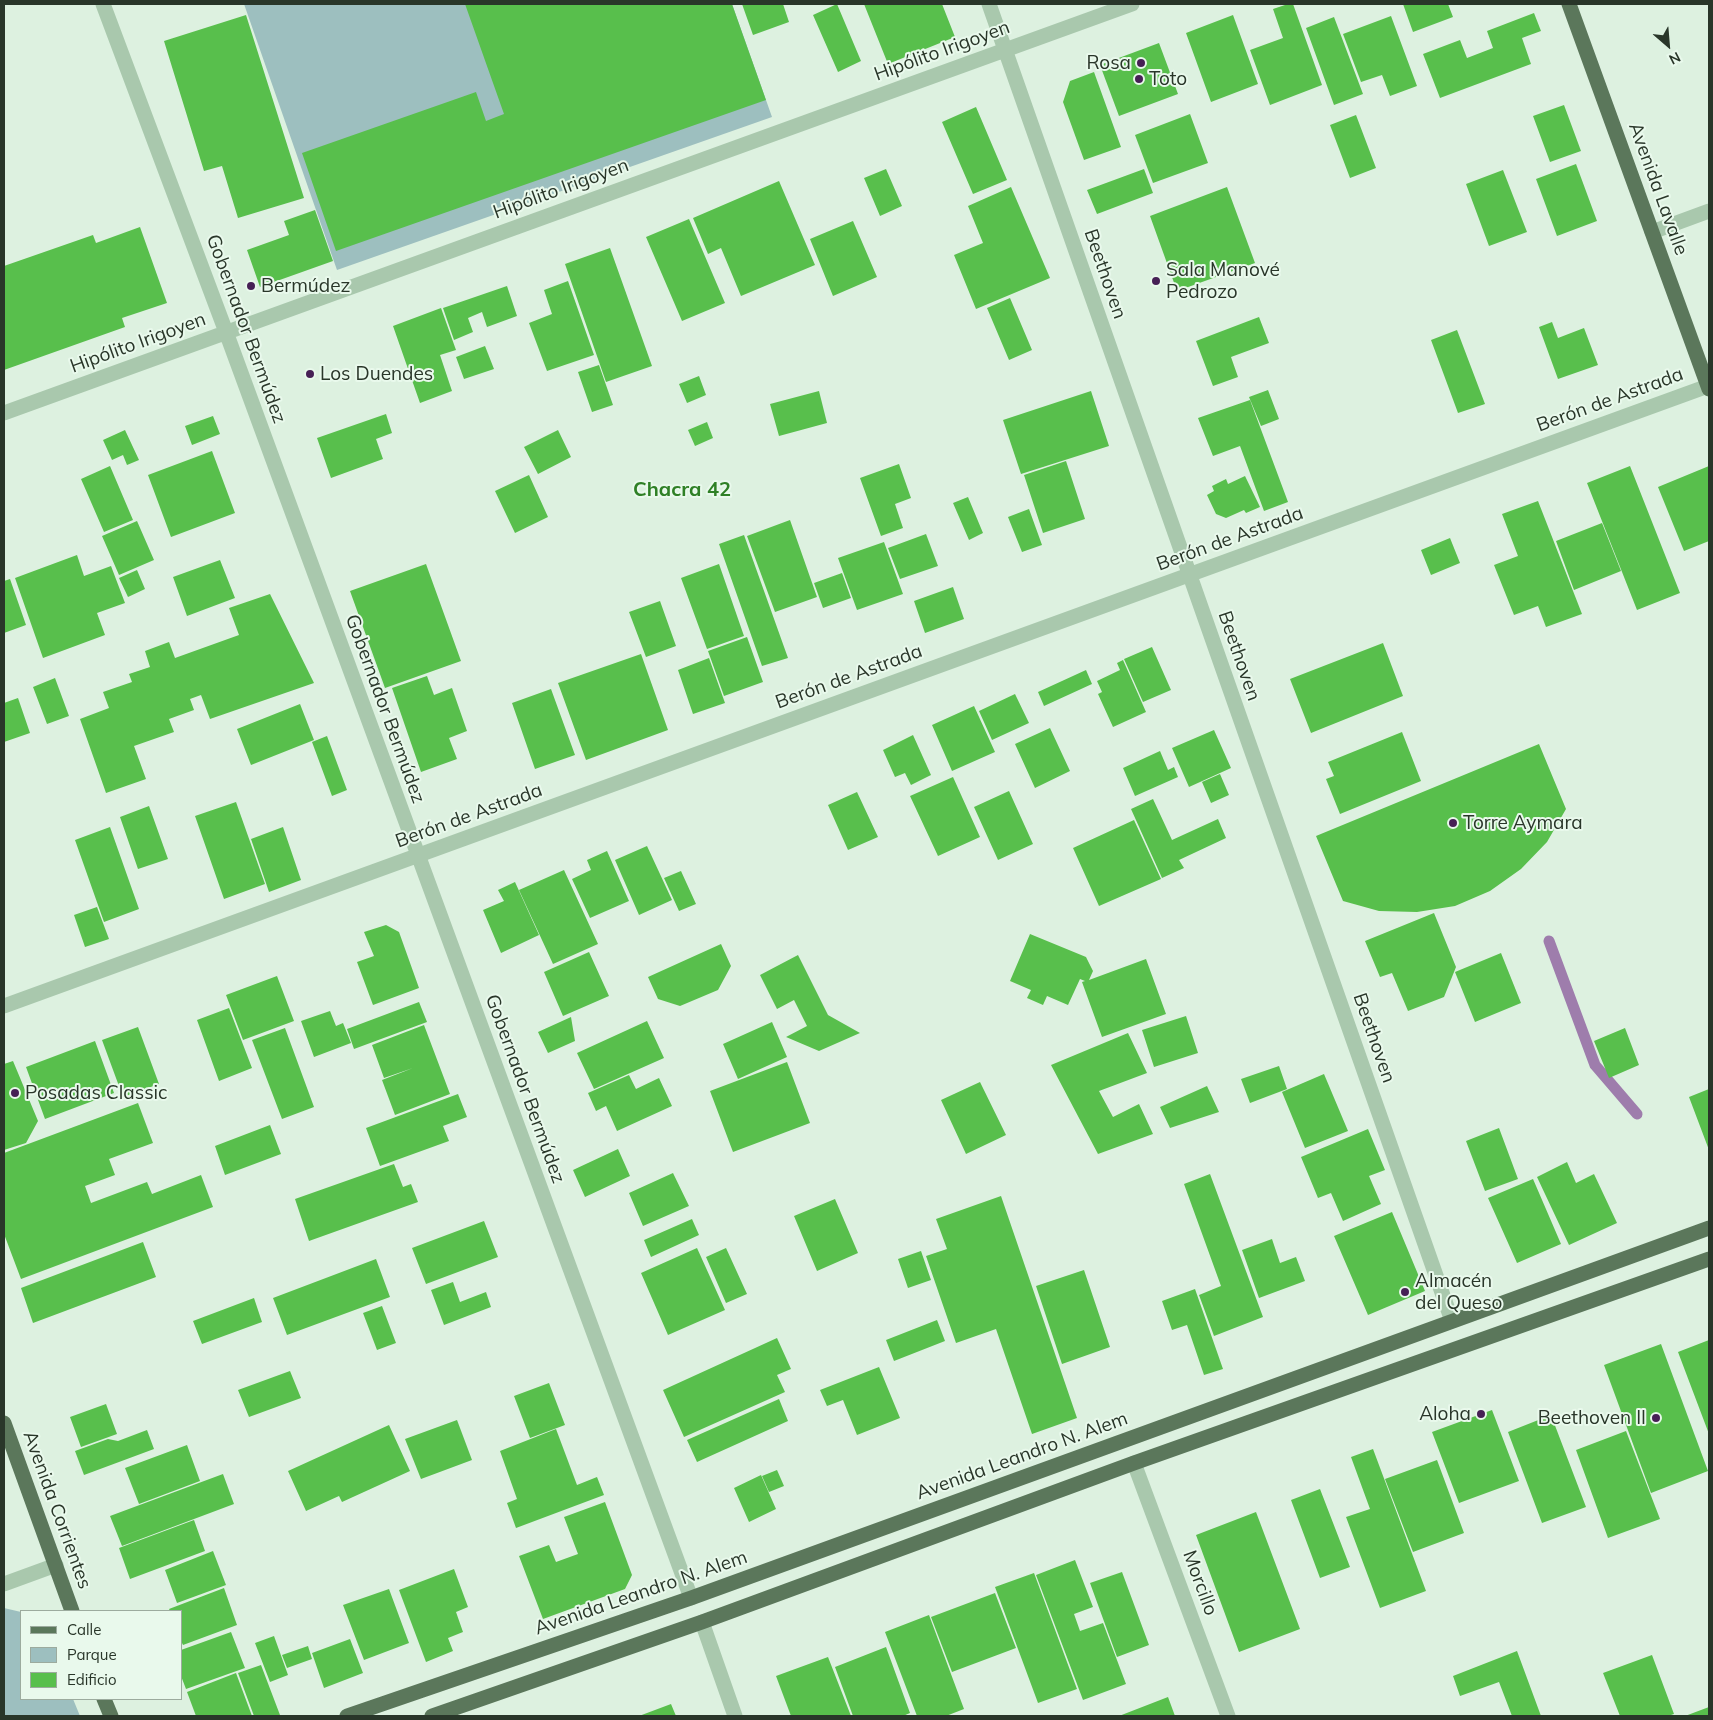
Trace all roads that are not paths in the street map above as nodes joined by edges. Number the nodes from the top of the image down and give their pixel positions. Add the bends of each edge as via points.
1 (103, 4) edge
2 (989, 4) edge
3 (1132, 4) edge
4 (1569, 4) edge
5 (1005, 50) junction
6 (1709, 212) edge
7 (1652, 232) junction
8 (226, 332) junction
9 (1709, 387) edge
10 (4, 413) edge
11 (1190, 575) junction
12 (418, 855) junction
13 (4, 1006) edge
14 (1709, 1228) edge
15 (1709, 1259) edge
16 (1452, 1321) junction
17 (4, 1423) edge
18 (1134, 1463) junction
19 (56, 1565) junction
20 (4, 1584) edge
21 (691, 1598) junction
22 (72, 1610) edge
23 (702, 1622) junction
24 (104, 1700) edge
25 (111, 1716) edge
26 (347, 1716) edge
27 (432, 1716) edge
28 (735, 1716) edge
29 (1228, 1716) edge

1 - 8 street, Gobernador Bermúdez
2 - 5 street, Beethoven
3 - 5 street, Hipólito Irigoyen
4 - 7 main road, Avenida Lavalle
5 - 8 street, Hipólito Irigoyen
5 - 11 street, Beethoven
6 - 7 street
7 - 9 main road, Avenida Lavalle
8 - 10 street, Hipólito Irigoyen
8 - 12 street, Gobernador Bermúdez
9 - 11 street, Berón de Astrada
11 - 12 street, Berón de Astrada
11 - 16 street, Beethoven
12 - 13 street, Berón de Astrada
12 - 21 street, Gobernador Bermúdez
14 - 16 main road, Avenida Leandro N. Alem
15 - 18 main road
16 - 21 main road, Avenida Leandro N. Alem
17 - 19 main road, Avenida Corrientes
18 - 23 main road
18 - 29 street, Morcillo
19 - 20 street
19 - 22 main road, Avenida Corrientes
21 - 26 main road, Avenida Leandro N. Alem
23 - 27 main road
23 - 28 street
24 - 25 main road

